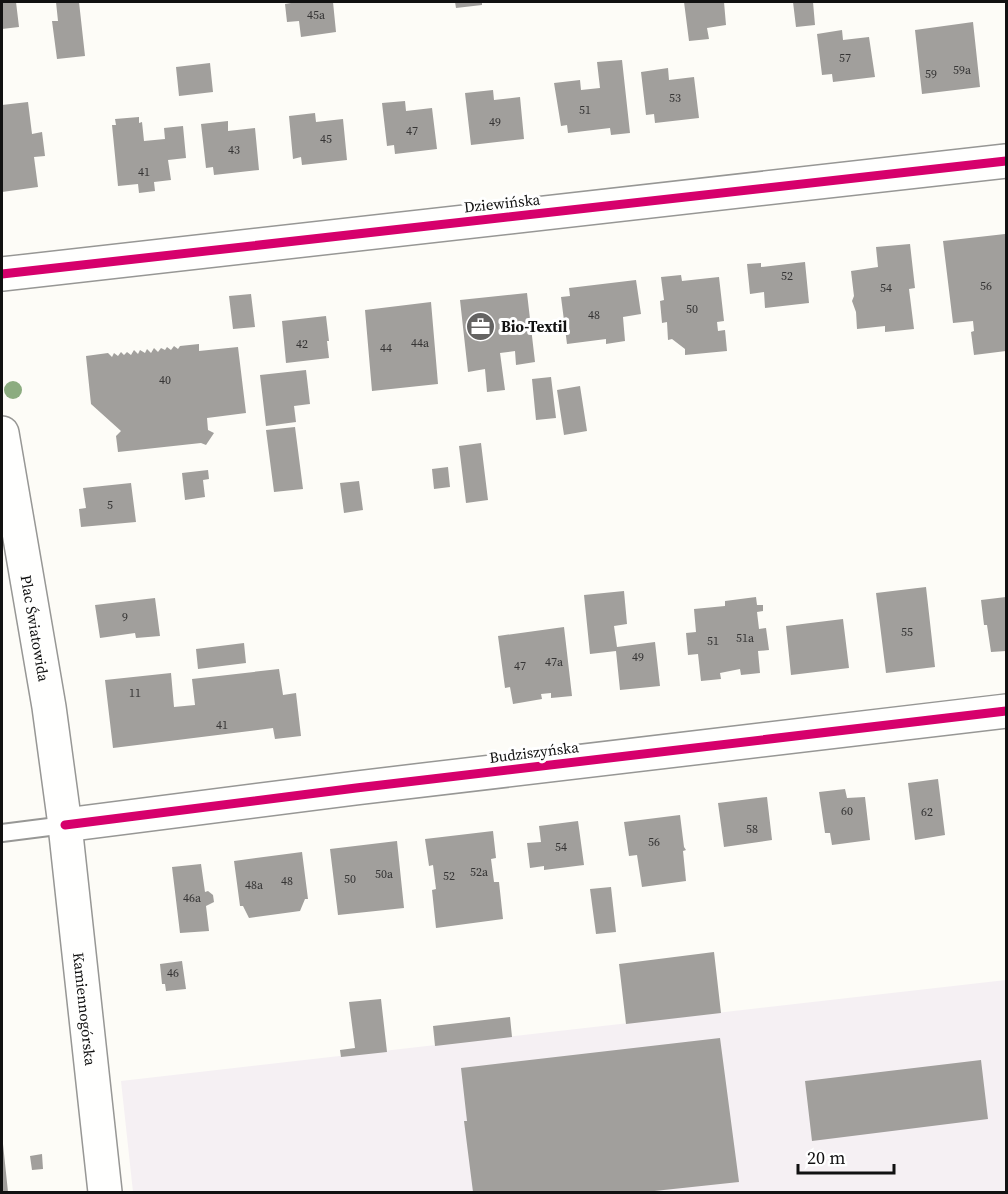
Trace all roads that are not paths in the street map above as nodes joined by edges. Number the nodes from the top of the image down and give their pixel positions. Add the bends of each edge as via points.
1 (1006, 161) edge
2 (2, 274) edge
3 (2, 433) edge
4 (1006, 711) edge
5 (65, 825) junction
6 (2, 833) edge
7 (105, 1192) edge

1 - 2 street, Dziewińska
3 - 5 street, Plac Światowida
4 - 5 street, Budziszyńska
5 - 6 lane, Budziszyńska
5 - 7 street, Kamiennogórska

